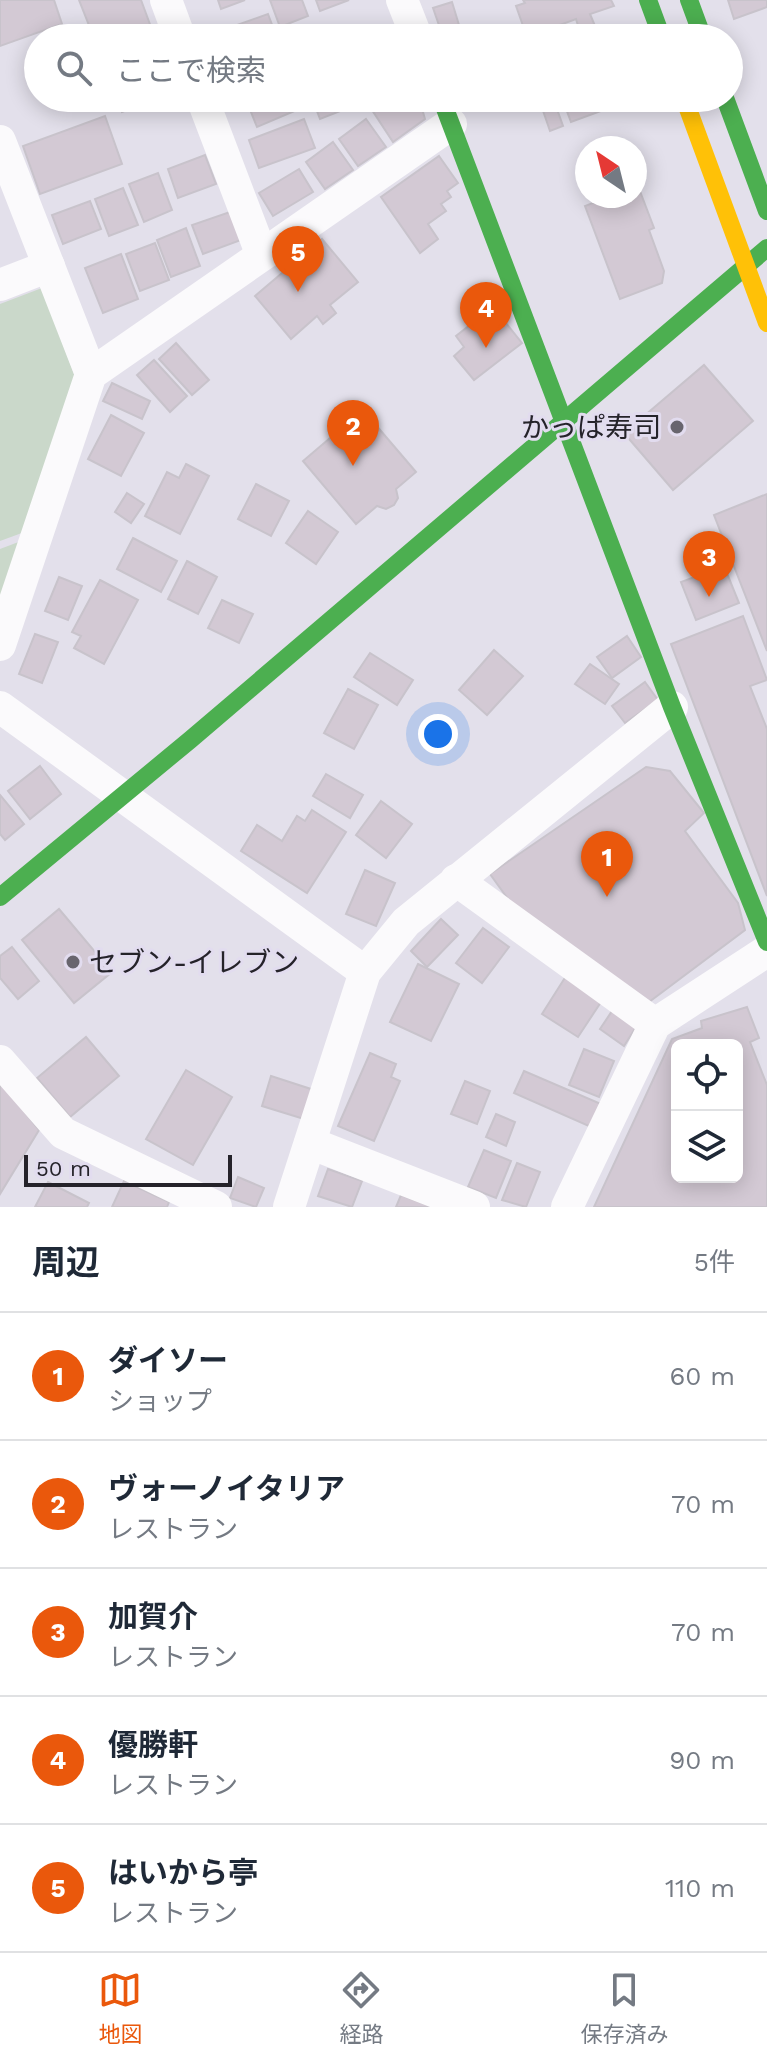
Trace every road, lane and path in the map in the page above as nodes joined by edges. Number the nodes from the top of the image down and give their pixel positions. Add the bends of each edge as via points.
1 (166, 0) edge
2 (402, 0) edge
3 (648, 0) edge
4 (689, 0) edge
5 (175, 24) edge
6 (411, 24) edge
7 (657, 24) edge
8 (698, 24) edge
9 (207, 112) edge
10 (445, 112) edge
11 (446, 112) edge
12 (689, 112) edge
13 (730, 112) edge
14 (0, 141) edge
15 (767, 211) edge
16 (767, 248) edge
17 (261, 253) junction
18 (49, 266) junction
19 (745, 267) junction
20 (0, 285) edge
21 (767, 323) edge
22 (91, 374) junction
23 (563, 421) junction
24 (0, 645) edge
25 (0, 707) edge
26 (672, 707) junction
27 (122, 796) junction
28 (456, 880) junction
29 (0, 897) edge
30 (767, 942) edge
31 (767, 951) edge
32 (365, 972) junction
33 (655, 1024) junction
34 (0, 1061) edge
35 (310, 1143) junction
36 (216, 1207) edge
37 (289, 1207) edge
38 (474, 1207) edge
39 (567, 1207) edge

1 - 5 street
2 - 6 street
3 - 7 main road
4 - 8 main road
9 - 17 street
10 - 17 street
11 - 23 main road
12 - 19 main road
13 - 15 main road
14 - 18 street
16 - 19 main road
17 - 22 street
18 - 20 street
18 - 22 street
19 - 21 main road
19 - 23 main road
22 - 24 street
23 - 26 main road
23 - 27 main road
25 - 27 street
26 - 28 street
26 - 30 main road
27 - 29 main road
27 - 32 street
28 - 32 street via 406,922
28 - 33 street
31 - 33 street
32 - 35 street
33 - 39 street
34 - 36 street via 63,1133
35 - 37 street
35 - 38 street

